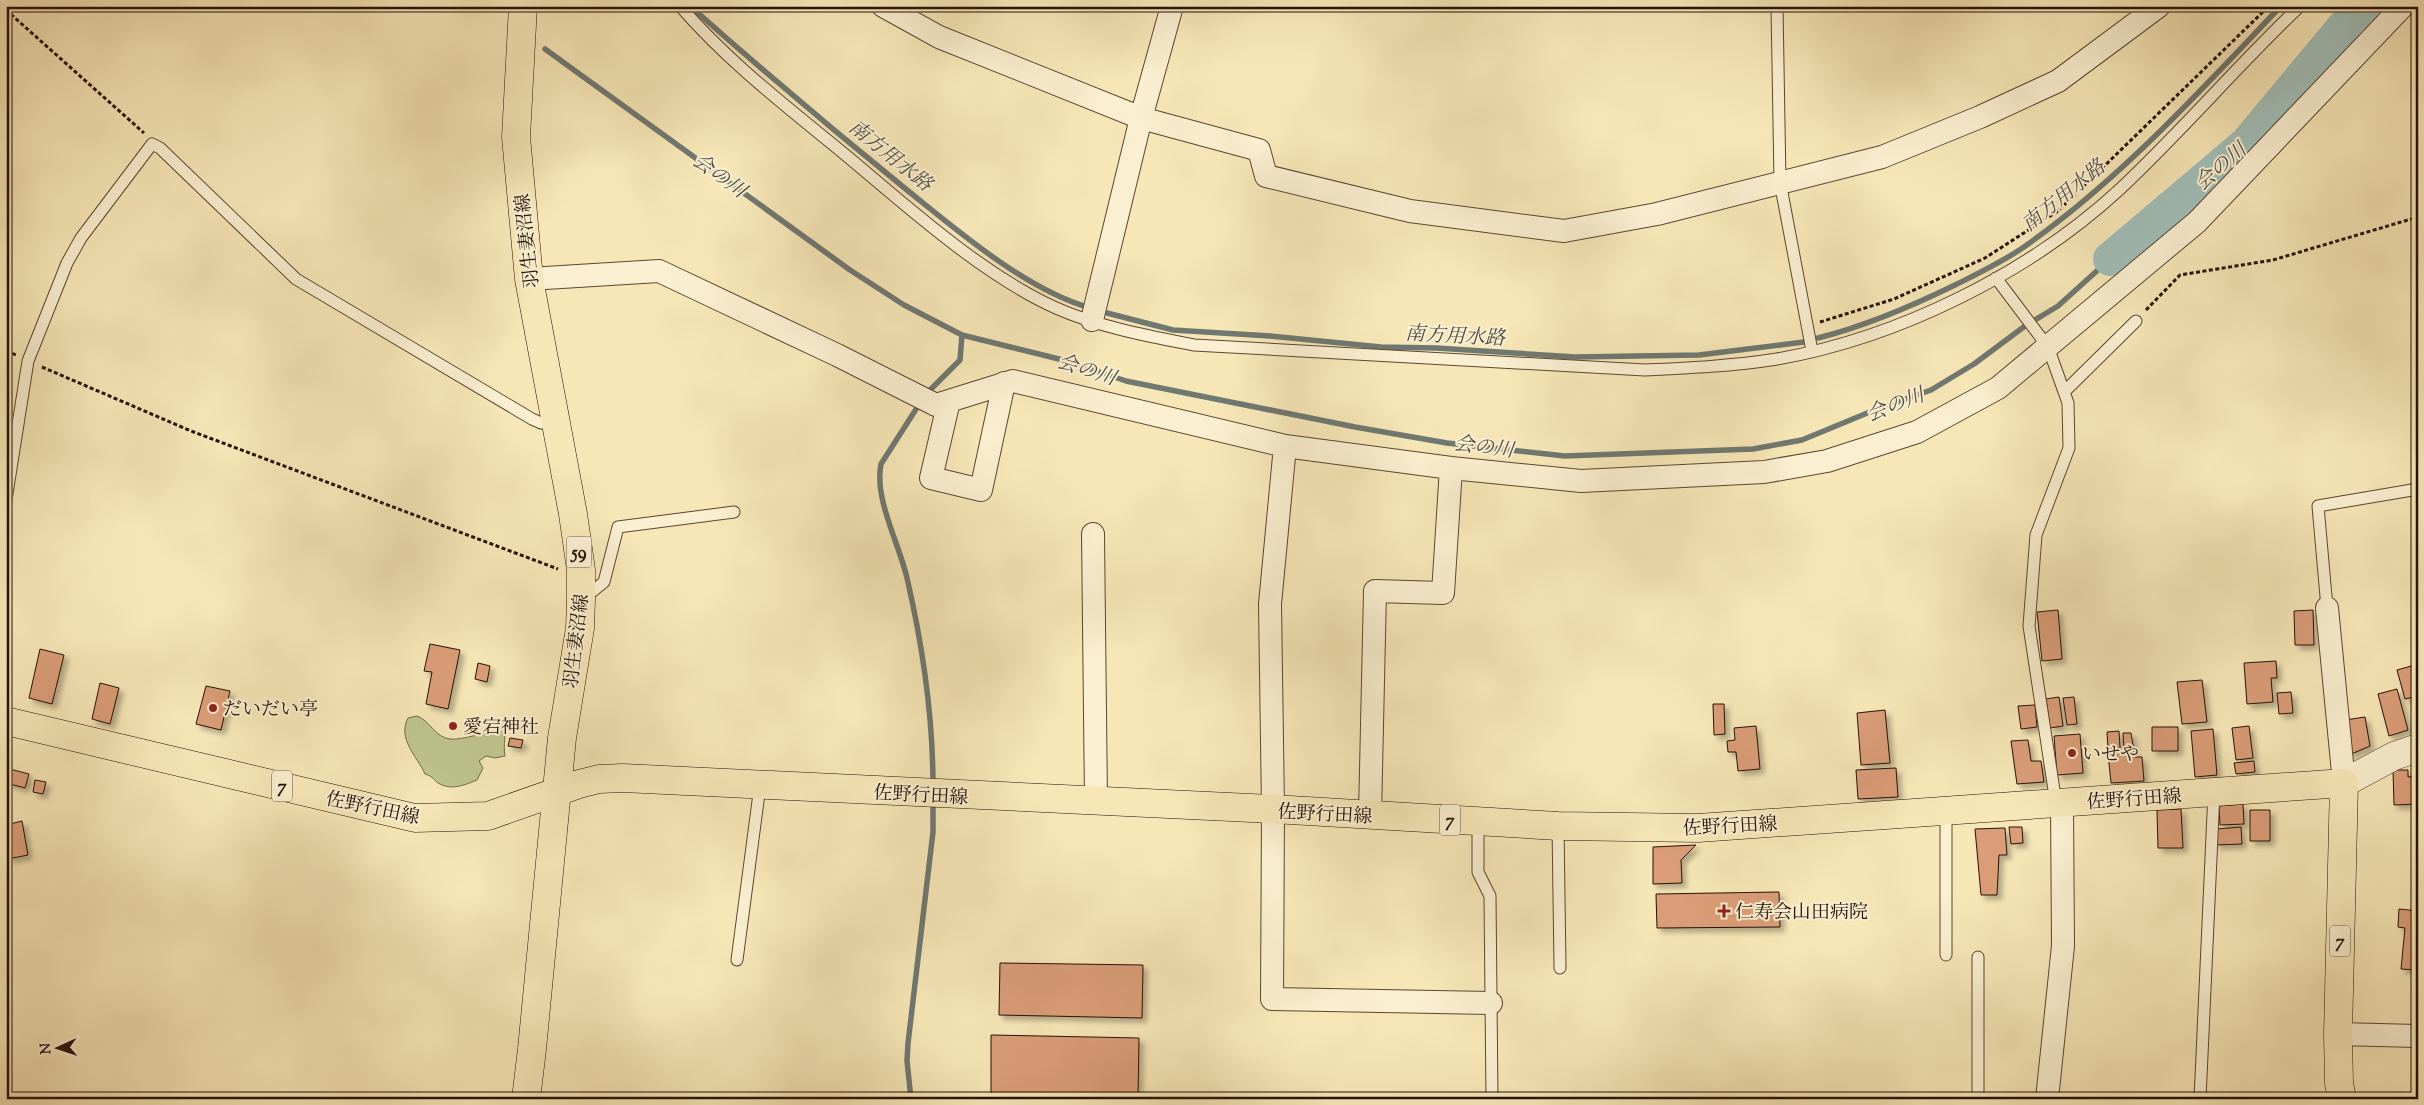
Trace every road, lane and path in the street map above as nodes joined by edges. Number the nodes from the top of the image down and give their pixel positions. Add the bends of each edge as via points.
1 (523, 6) edge
2 (680, 6) edge
3 (884, 6) edge
4 (1172, 6) edge
5 (1777, 6) edge
6 (2159, 6) edge
7 (2269, 6) edge
8 (2300, 6) edge
9 (2403, 6) edge
10 (6, 10) edge
11 (1141, 118) junction
12 (152, 144) junction
13 (1780, 182) junction
14 (2418, 217) edge
15 (1996, 278) junction
16 (529, 279) junction
17 (1092, 320) junction
18 (2136, 320) joint
19 (1807, 326) junction
20 (2048, 347) junction
21 (6, 351) edge
22 (1812, 351) junction
23 (28, 361) junction
24 (1004, 383) junction
25 (2064, 392) junction
26 (949, 401) junction
27 (556, 419) junction
28 (1285, 446) junction
29 (1451, 468) junction
30 (2418, 489) edge
31 (6, 500) edge
32 (734, 512) dead end
33 (1093, 534) dead end
34 (581, 570) junction
35 (581, 600) junction
36 (2327, 608) joint
37 (6, 721) edge
38 (2418, 748) edge
39 (2344, 783) junction
40 (760, 786) junction
41 (557, 792) junction
42 (2214, 792) junction
43 (1096, 802) junction
44 (2059, 803) junction
45 (1273, 809) junction
46 (1946, 811) junction
47 (1370, 815) junction
48 (1478, 822) junction
49 (1558, 826) junction
50 (1946, 955) dead end
51 (1978, 957) dead end
52 (737, 960) dead end
53 (1560, 968) dead end
54 (1491, 1003) junction
55 (2338, 1034) junction
56 (2418, 1036) edge
57 (526, 1099) edge
58 (1492, 1099) edge
59 (1978, 1099) edge
60 (2047, 1099) edge
61 (2200, 1099) edge
62 (2342, 1099) edge

1 - 16 main road, 羽生妻沼線 / 59 via 516,137
2 - 17 lane via 700,30 764,88 986,267 1024,292
3 - 11 street via 939,36
4 - 11 street
5 - 13 lane
6 - 13 street via 2058,81 1882,157
7 - 19 path via 2058,211 1985,258 1894,299
8 - 15 lane via 2119,190 2060,237
9 - 20 street via 2197,222
10 - 12 path
11 - 13 street via 1259,150 1266,176 1410,210 1564,231 1657,214
11 - 17 street
12 - 23 lane via 81,238 67,263
12 - 27 lane via 160,148 296,279 532,419 541,422
13 - 19 lane
14 - 18 path via 2273,260 2180,275
15 - 20 lane
15 - 22 lane via 1879,332
16 - 26 street via 660,271 936,405
16 - 27 main road, 羽生妻沼線 / 59
17 - 22 lane via 1148,336 1204,346 1645,370 1711,367
18 - 25 lane
19 - 22 lane
20 - 25 lane
20 - 29 street via 1998,388 1917,432 1827,461 1764,472 1581,480
21 - 23 path
23 - 31 lane
23 - 34 path via 191,431 558,570
24 - 26 street
24 - 26 street via 981,490 931,478
24 - 28 street via 1013,381
25 - 44 lane via 2068,403 2069,448 2036,535 2029,626
27 - 34 main road, 羽生妻沼線 / 59
28 - 29 street
28 - 45 street via 1270,604
29 - 47 street via 1443,593 1375,591
30 - 36 lane via 2318,506
32 - 35 lane via 618,527 604,582
33 - 43 street
34 - 35 main road, 羽生妻沼線 / 59
35 - 41 main road, 羽生妻沼線 / 59
36 - 39 street
37 - 41 main road, 佐野行田線 / 7 via 415,818 488,816
38 - 39 street via 2394,756
39 - 42 main road, 佐野行田線 / 7
39 - 55 main road, 7
40 - 41 main road, 佐野行田線 / 7 via 623,778 599,780
40 - 43 main road, 佐野行田線 / 7
40 - 52 lane
41 - 57 main road, 羽生妻沼線 / 59
42 - 44 main road, 佐野行田線 / 7
42 - 61 lane
43 - 45 main road, 佐野行田線 / 7
44 - 46 main road, 佐野行田線 / 7
44 - 60 street via 2063,946
45 - 47 main road, 佐野行田線 / 7
45 - 54 street via 1272,999
46 - 49 main road, 佐野行田線 / 7 via 1698,828
46 - 50 lane
47 - 48 main road, 佐野行田線 / 7
48 - 49 main road, 佐野行田線 / 7
48 - 54 lane via 1478,872 1490,896
49 - 53 lane
51 - 59 lane
54 - 58 lane
55 - 56 street
55 - 62 main road, 7

